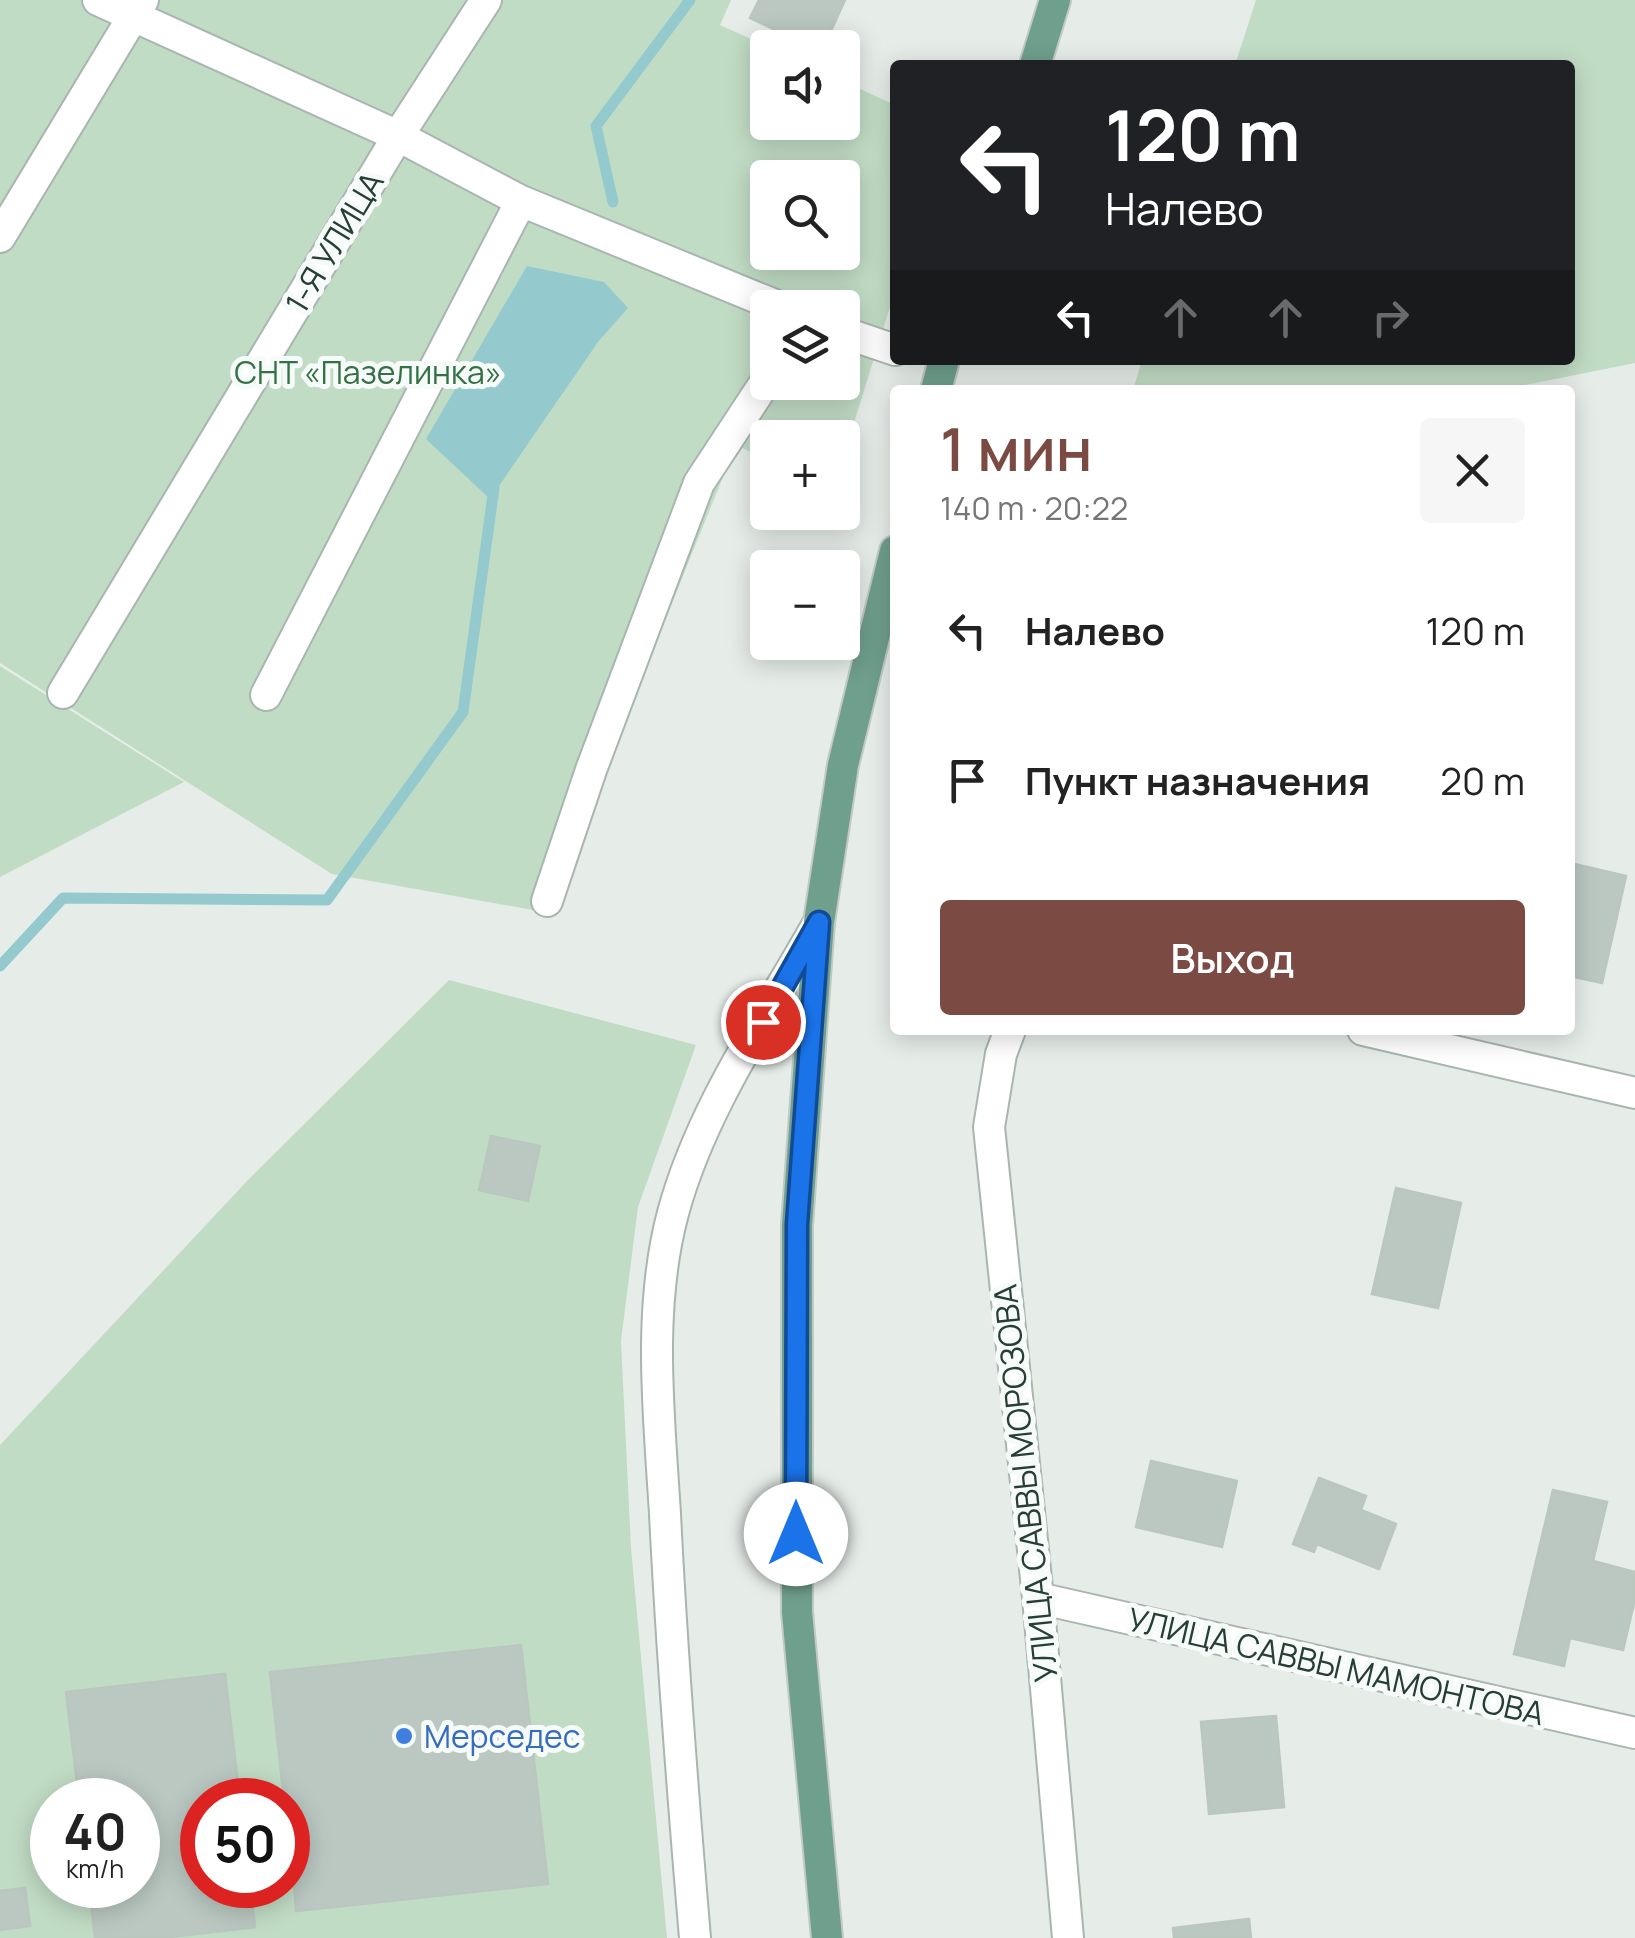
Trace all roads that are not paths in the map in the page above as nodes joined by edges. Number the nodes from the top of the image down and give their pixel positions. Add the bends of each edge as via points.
1 (98, 0) edge
2 (486, 0) edge
3 (1055, 0) edge
4 (138, 8) edge
5 (1037, 60) edge
6 (398, 136) junction
7 (521, 200) junction
8 (0, 237) edge
9 (750, 295) edge
10 (860, 338) edge
11 (890, 348) edge
12 (754, 400) edge
13 (890, 572) edge
14 (63, 693) dead end
15 (266, 694) dead end
16 (547, 901) dead end
17 (819, 922) junction
18 (1008, 1035) edge
19 (1384, 1035) edge
20 (1635, 1093) edge
21 (1038, 1598) junction
22 (1635, 1733) edge
23 (695, 1938) edge
24 (827, 1938) edge
25 (1068, 1938) edge

1 - 4 street
2 - 6 street, 1-Я УЛИЦА
3 - 5 main road
4 - 6 street
4 - 8 street
6 - 7 street
6 - 14 street, 1-Я УЛИЦА
7 - 9 street
7 - 15 street
10 - 11 street
12 - 16 street via 700,483
13 - 17 main road via 843,765
17 - 23 street via 742,1056 694,1157 662,1269 660,1430
17 - 24 main road via 797,1224 796,1612
18 - 21 street, УЛИЦА САВВЫ МОРОЗОВА via 988,1127
19 - 20 street
21 - 22 street, УЛИЦА САВВЫ МАМОНТОВА
21 - 25 street, УЛИЦА САВВЫ МОРОЗОВА

